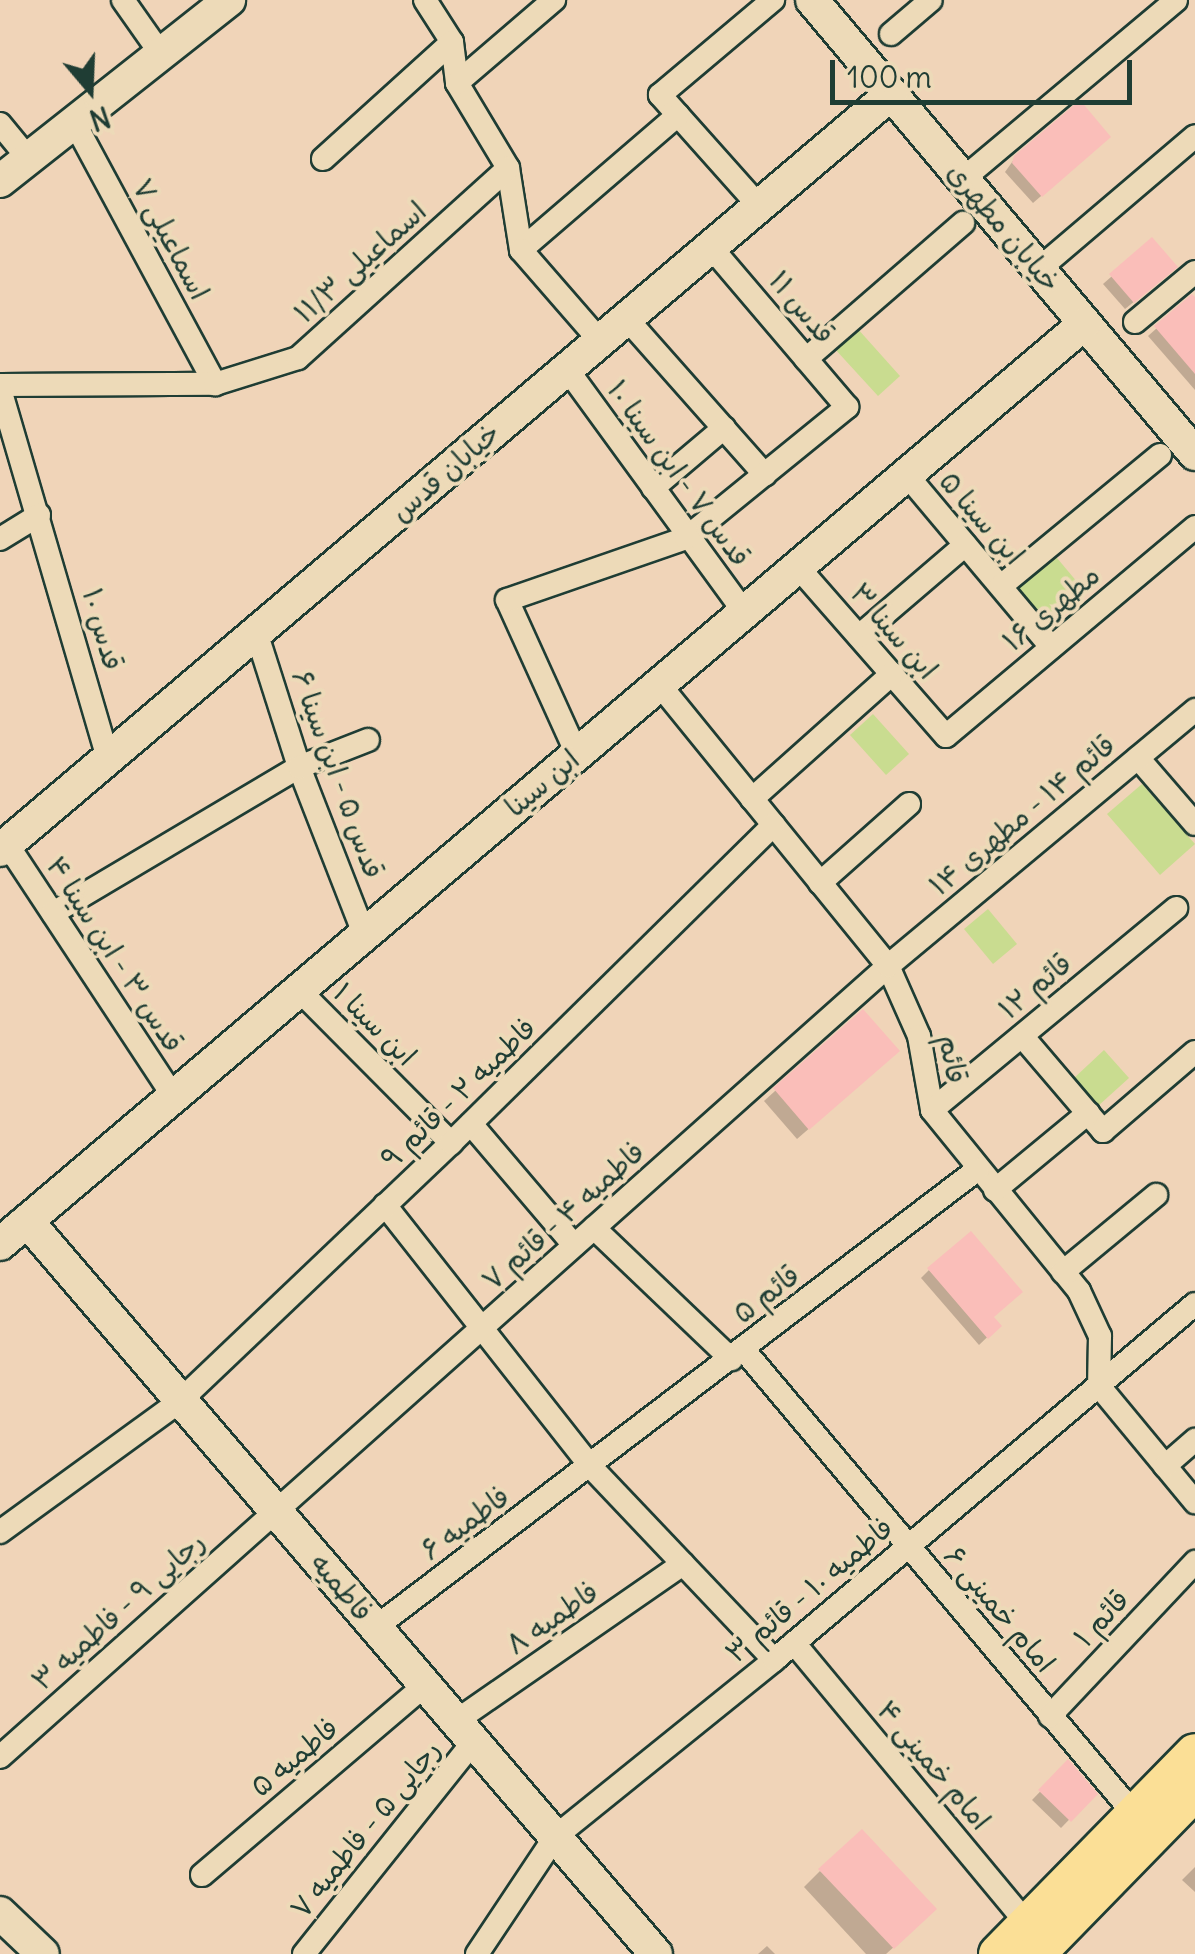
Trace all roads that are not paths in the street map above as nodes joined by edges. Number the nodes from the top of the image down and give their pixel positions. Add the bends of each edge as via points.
1 (123, 0) edge
2 (230, 0) edge
3 (425, 0) edge
4 (554, 0) edge
5 (774, 0) edge
6 (812, 0) edge
7 (931, 0) edge
8 (1176, 0) edge
9 (891, 34) dead end
10 (452, 42) junction
11 (161, 54) junction
12 (457, 83) junction
13 (892, 94) junction
14 (678, 114) junction
15 (74, 122) junction
16 (0, 124) edge
17 (1195, 136) edge
18 (28, 158) junction
19 (323, 159) dead end
20 (508, 168) junction
21 (963, 178) junction
22 (0, 181) edge
23 (760, 206) junction
24 (962, 223) dead end
25 (711, 247) junction
26 (521, 250) junction
27 (1039, 269) junction
28 (1195, 272) edge
29 (626, 319) junction
30 (1134, 322) dead end
31 (1084, 324) junction
32 (600, 341) junction
33 (806, 359) junction
34 (567, 369) junction
35 (215, 384) junction
36 (0, 387) edge
37 (724, 428) junction
38 (1183, 443) edge
39 (906, 474) junction
40 (765, 476) junction
41 (653, 488) junction
42 (39, 515) junction
43 (1195, 526) edge
44 (686, 538) junction
45 (0, 539) edge
46 (965, 545) junction
47 (798, 566) junction
48 (1001, 586) junction
49 (744, 612) junction
50 (257, 634) junction
51 (858, 636) junction
52 (1051, 647) junction
53 (892, 674) junction
54 (659, 684) junction
55 (1195, 710) edge
56 (946, 736) joint
57 (368, 740) dead end
58 (577, 754) junction
59 (1138, 758) junction
60 (108, 759) junction
61 (299, 767) junction
62 (752, 799) junction
63 (909, 804) dead end
64 (1195, 824) edge
65 (774, 825) junction
66 (4, 847) edge
67 (820, 883) junction
68 (1176, 908) dead end
69 (53, 913) junction
70 (364, 934) junction
71 (888, 966) junction
72 (299, 990) junction
73 (1022, 1036) junction
74 (1195, 1052) edge
75 (174, 1096) junction
76 (932, 1110) junction
77 (1096, 1122) junction
78 (471, 1124) junction
79 (452, 1144) junction
80 (978, 1169) junction
81 (995, 1190) junction
82 (1156, 1195) dead end
83 (385, 1205) junction
84 (594, 1228) junction
85 (9, 1230) edge
86 (574, 1245) junction
87 (1063, 1272) junction
88 (1195, 1304) edge
89 (482, 1329) junction
90 (737, 1354) junction
91 (1100, 1386) junction
92 (180, 1400) junction
93 (1195, 1440) edge
94 (1165, 1466) junction
95 (591, 1467) junction
96 (1195, 1502) edge
97 (276, 1509) junction
98 (0, 1532) edge
99 (908, 1547) junction
100 (1195, 1562) edge
101 (682, 1564) junction
102 (376, 1627) junction
103 (794, 1643) junction
104 (774, 1660) junction
105 (425, 1684) junction
106 (1050, 1716) junction
107 (465, 1731) junction
108 (1195, 1753) edge
109 (0, 1757) edge
110 (1195, 1792) edge
111 (1135, 1815) junction
112 (555, 1837) junction
113 (202, 1875) dead end
114 (0, 1913) edge
115 (1032, 1939) edge
116 (43, 1954) edge
117 (304, 1954) edge
118 (477, 1954) edge
119 (656, 1954) edge
120 (998, 1954) edge

1 - 11 street
2 - 11 street
3 - 10 street
4 - 12 street
5 - 14 street via 660,95
6 - 13 street, خیابان مطهری
7 - 9 street
8 - 21 street
10 - 12 street
10 - 19 street
11 - 15 street
12 - 20 street
13 - 21 street, خیابان مطهری
13 - 23 street, خیابان قدس
14 - 23 street
14 - 26 street
15 - 18 street
15 - 35 street, اسماعیلی ۷
16 - 18 street
17 - 27 street
18 - 22 street
20 - 26 street
20 - 35 street, اسماعیلی ۱۱/۳ via 298,358
21 - 27 street, خیابان مطهری
23 - 25 street, خیابان قدس
24 - 33 street
25 - 29 street, خیابان قدس
25 - 33 street, قدس ۱۱
26 - 32 street
27 - 31 street, خیابان مطهری
28 - 30 street
29 - 32 street, خیابان قدس
29 - 37 street
31 - 38 street, خیابان مطهری
31 - 39 street, ابن سینا
32 - 34 street, خیابان قدس
33 - 40 street, قدس ۱۱ via 847,406
34 - 41 street, قدس ۷ - ابن سینا ۱۰
34 - 50 street, خیابان قدس
35 - 36 street, اسماعیلی ۱۱/۳
36 - 42 street, قدس ۱۰
37 - 40 street
37 - 41 street
38 - 48 street
39 - 46 street, ابن سینا ۵
39 - 47 street, ابن سینا
40 - 44 street
41 - 44 street, قدس ۷ - ابن سینا ۱۰
42 - 45 street
42 - 60 street, قدس ۱۰
43 - 52 street, مطهری ۱۶
44 - 49 street, قدس ۷ - ابن سینا ۱۰
44 - 58 street via 507,600
46 - 48 street, ابن سینا ۵
46 - 51 street
47 - 49 street, ابن سینا
47 - 51 street, ابن سینا ۳
48 - 52 street, ابن سینا ۵
49 - 54 street, ابن سینا
50 - 60 street, خیابان قدس
50 - 61 street, قدس ۵ - ابن سینا ۶
51 - 53 street, ابن سینا ۳
52 - 56 street, مطهری ۱۶
53 - 56 street, ابن سینا ۳
53 - 62 street
54 - 58 street, ابن سینا
54 - 62 street, قائم
55 - 59 street, قائم ۱۴ - مطهری ۱۴
57 - 61 street
58 - 70 street, ابن سینا
59 - 64 street
59 - 71 street, قائم ۱۴ - مطهری ۱۴
60 - 66 street, خیابان قدس
61 - 69 street
61 - 70 street, قدس ۵ - ابن سینا ۶
62 - 65 street, قائم
63 - 67 street
65 - 67 street, قائم
65 - 78 street, فاطمیه ۲ - قائم ۹
66 - 69 street, قدس ۳ - ابن سینا ۴
67 - 71 street, قائم
68 - 73 street, قائم ۱۲
69 - 75 street, قدس ۳ - ابن سینا ۴
70 - 72 street, ابن سینا
71 - 76 street, قائم via 920,1036
71 - 84 street, فاطمیه ۴ - قائم ۷
72 - 75 street, ابن سینا
72 - 79 street, ابن سینا ۱
73 - 76 street, قائم ۱۲
73 - 77 street
74 - 77 street
75 - 85 street, ابن سینا
76 - 80 street, قائم
77 - 81 street
78 - 79 street, فاطمیه ۲ - قائم ۹
78 - 86 street
79 - 83 street, فاطمیه ۲ - قائم ۹
80 - 81 street, قائم
80 - 90 street, قائم ۵
81 - 87 street, قائم
82 - 87 street
83 - 89 street
83 - 92 street, فاطمیه ۲ - قائم ۹
84 - 86 street, فاطمیه ۴ - قائم ۷
84 - 90 street, امام خمینی ۶
85 - 92 street, فاطمیه
86 - 89 street, فاطمیه ۴ - قائم ۷
87 - 91 street, قائم via 1100,1336
88 - 91 street, فاطمیه ۱۰ - قائم ۳
89 - 95 street
89 - 97 street, فاطمیه ۴ - قائم ۷
90 - 95 street, قائم ۵
90 - 99 street, امام خمینی ۶
91 - 94 street
91 - 99 street, فاطمیه ۱۰ - قائم ۳
92 - 97 street, فاطمیه
92 - 98 street, فاطمیه ۲ - قائم ۹
93 - 94 street
94 - 96 street
95 - 101 street
95 - 102 street, فاطمیه ۶
97 - 102 street, فاطمیه
97 - 109 street, رجایی ۹ - فاطمیه ۳
99 - 103 street, فاطمیه ۱۰ - قائم ۳
99 - 106 street, امام خمینی ۶
100 - 106 street, قائم ۱
101 - 104 street
101 - 107 street, فاطمیه ۸
102 - 105 street, فاطمیه
103 - 104 street, فاطمیه ۱۰ - قائم ۳
103 - 115 street, امام خمینی ۴
104 - 112 street, فاطمیه ۱۰ - قائم ۳
105 - 107 street, فاطمیه
105 - 113 street, فاطمیه ۵
106 - 111 street, امام خمینی ۶
107 - 112 street, فاطمیه
107 - 117 street, رجایی ۵ - فاطمیه ۷
108 - 111 main road
110 - 115 main road
111 - 115 main road
112 - 118 street, فاطمیه ۱۰ - قائم ۳
112 - 119 street, فاطمیه
114 - 116 street
115 - 120 main road

